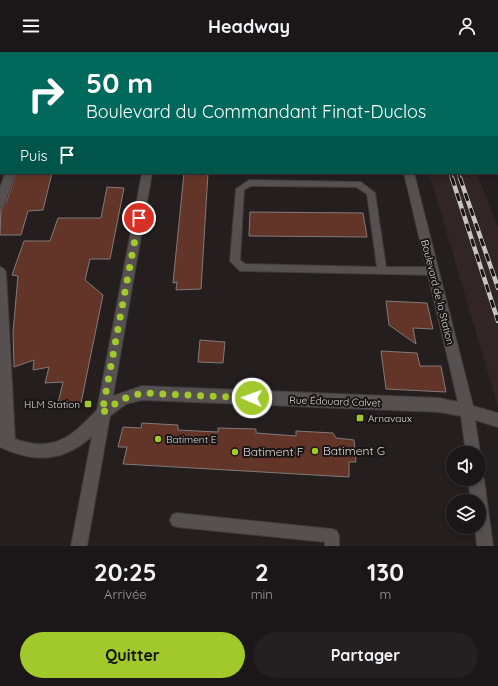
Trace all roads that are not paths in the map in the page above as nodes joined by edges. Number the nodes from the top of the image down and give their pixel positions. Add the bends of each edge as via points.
1 (10, 174) edge
2 (147, 174) edge
3 (409, 174) edge
4 (0, 203) edge
5 (382, 271) junction
6 (433, 271) junction
7 (0, 272) edge
8 (0, 287) edge
9 (467, 411) junction
10 (102, 413) junction
11 (498, 420) edge
12 (4, 441) edge
13 (472, 446) edge
14 (477, 486) edge
15 (177, 520) dead end
16 (79, 546) edge
17 (332, 546) edge
18 (485, 546) edge

1 - 4 street
2 - 10 street
3 - 6 street, Boulevard de la Station
5 - 5 lane via 243,268 235,261 240,189 249,183 358,184 364,187 371,193
5 - 6 lane
6 - 9 street, Boulevard de la Station
7 - 8 street
8 - 12 street
9 - 10 street, Rue Édouard Calvet via 439,405 142,393 122,399
9 - 11 street, Rue Édouard Calvet
9 - 13 street, Boulevard de la Station
10 - 12 street, Rue Édouard Calvet via 80,437 59,450 40,452
10 - 16 street
14 - 18 street
15 - 17 lane via 332,536

